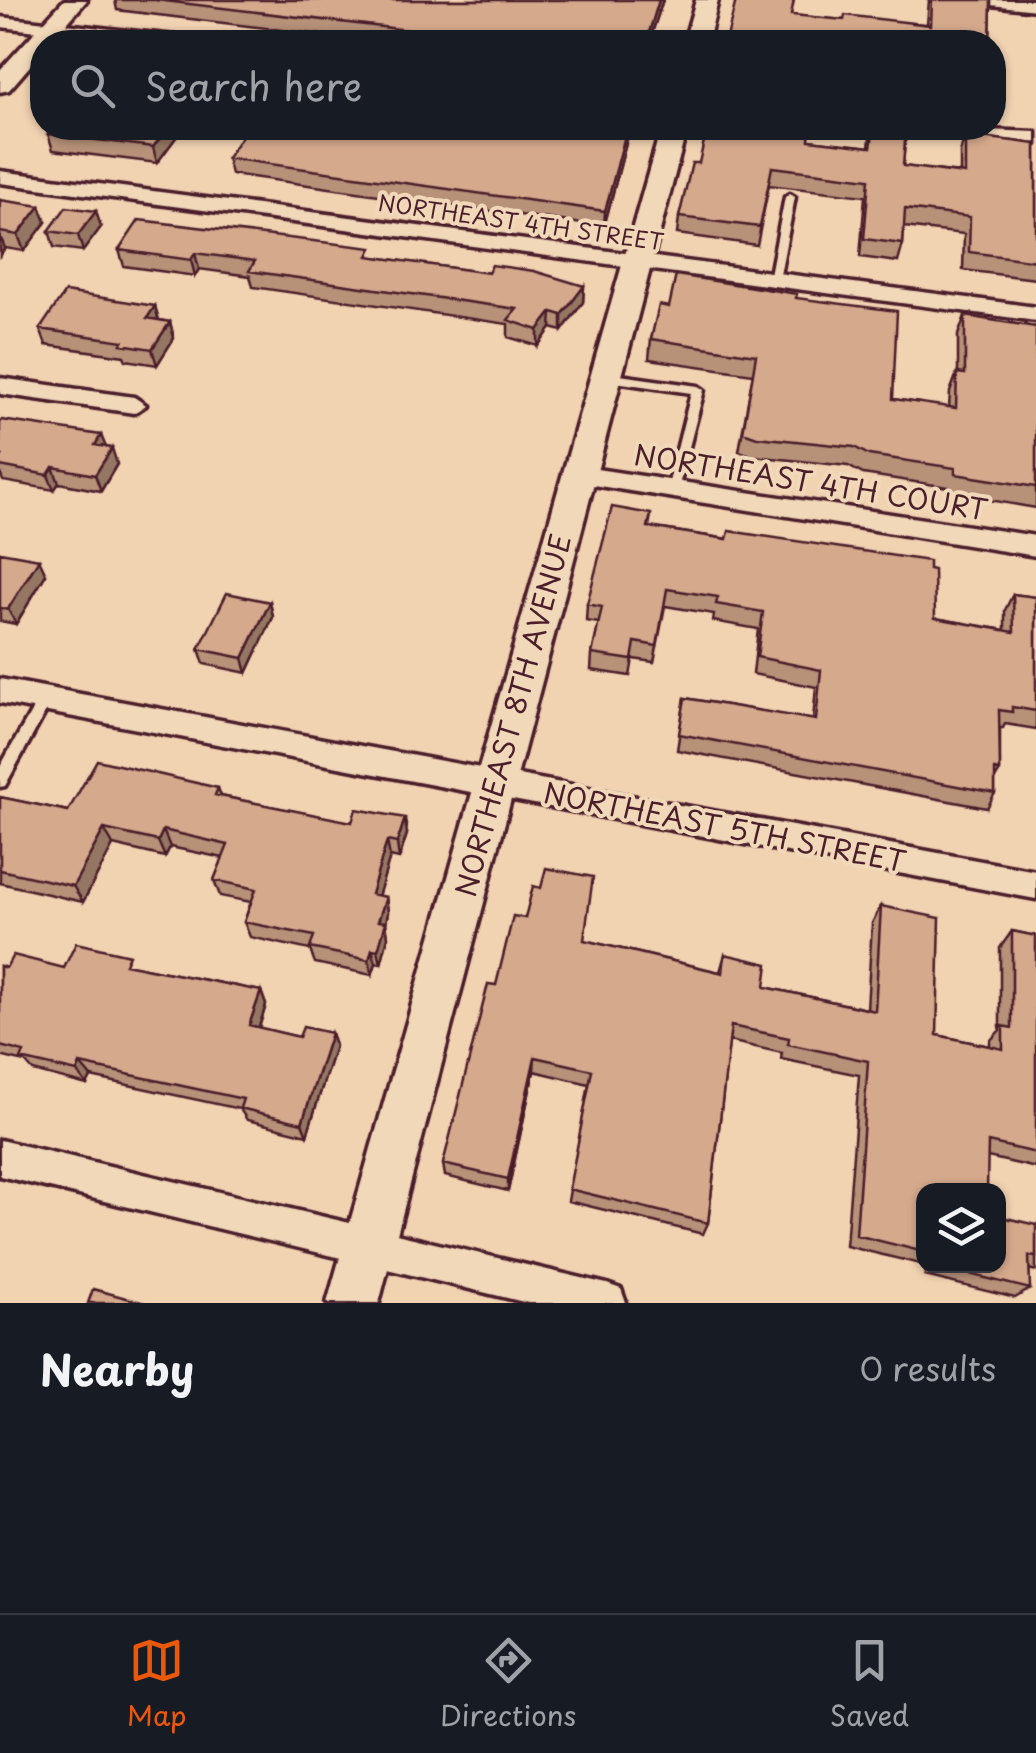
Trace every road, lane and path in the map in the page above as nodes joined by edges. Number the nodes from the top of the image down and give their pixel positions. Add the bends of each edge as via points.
1 (76, 0) edge
2 (706, 0) edge
3 (991, 0) edge
4 (1036, 5) edge
5 (0, 22) edge
6 (52, 27) junction
7 (49, 30) edge
8 (79, 30) edge
9 (699, 30) edge
10 (30, 52) edge
11 (0, 86) edge
12 (1006, 135) edge
13 (1036, 138) edge
14 (671, 140) edge
15 (0, 177) edge
16 (790, 198) dead end
17 (637, 262) junction
18 (774, 280) junction
19 (1036, 314) edge
20 (604, 377) junction
21 (0, 386) edge
22 (134, 405) dead end
23 (577, 475) junction
24 (673, 490) junction
25 (1036, 546) edge
26 (0, 691) edge
27 (45, 700) junction
28 (0, 781) edge
29 (492, 782) junction
30 (1036, 885) edge
31 (0, 1158) edge
32 (369, 1246) junction
33 (353, 1303) edge
34 (607, 1303) edge

1 - 6 street
2 - 9 street
3 - 4 street
5 - 6 street
6 - 7 street
6 - 8 street
10 - 11 street
12 - 13 street
14 - 17 street, NORTHEAST 8TH AVENUE
15 - 17 street, NORTHEAST 4TH STREET
16 - 18 lane
17 - 18 street, NORTHEAST 4TH STREET
17 - 20 street, NORTHEAST 8TH AVENUE
18 - 19 street, NORTHEAST 4TH STREET
20 - 23 street, NORTHEAST 8TH AVENUE
20 - 24 lane via 698,390
21 - 22 street
23 - 24 street, NORTHEAST 4TH COURT
23 - 29 street, NORTHEAST 8TH AVENUE
24 - 25 street, NORTHEAST 4TH COURT
26 - 27 street, NORTHEAST 5TH STREET
27 - 28 lane
27 - 29 street, NORTHEAST 5TH STREET
29 - 30 street, NORTHEAST 5TH STREET
29 - 32 street, NORTHEAST 8TH AVENUE
31 - 32 street
32 - 33 street, NORTHEAST 8TH AVENUE
32 - 34 street

